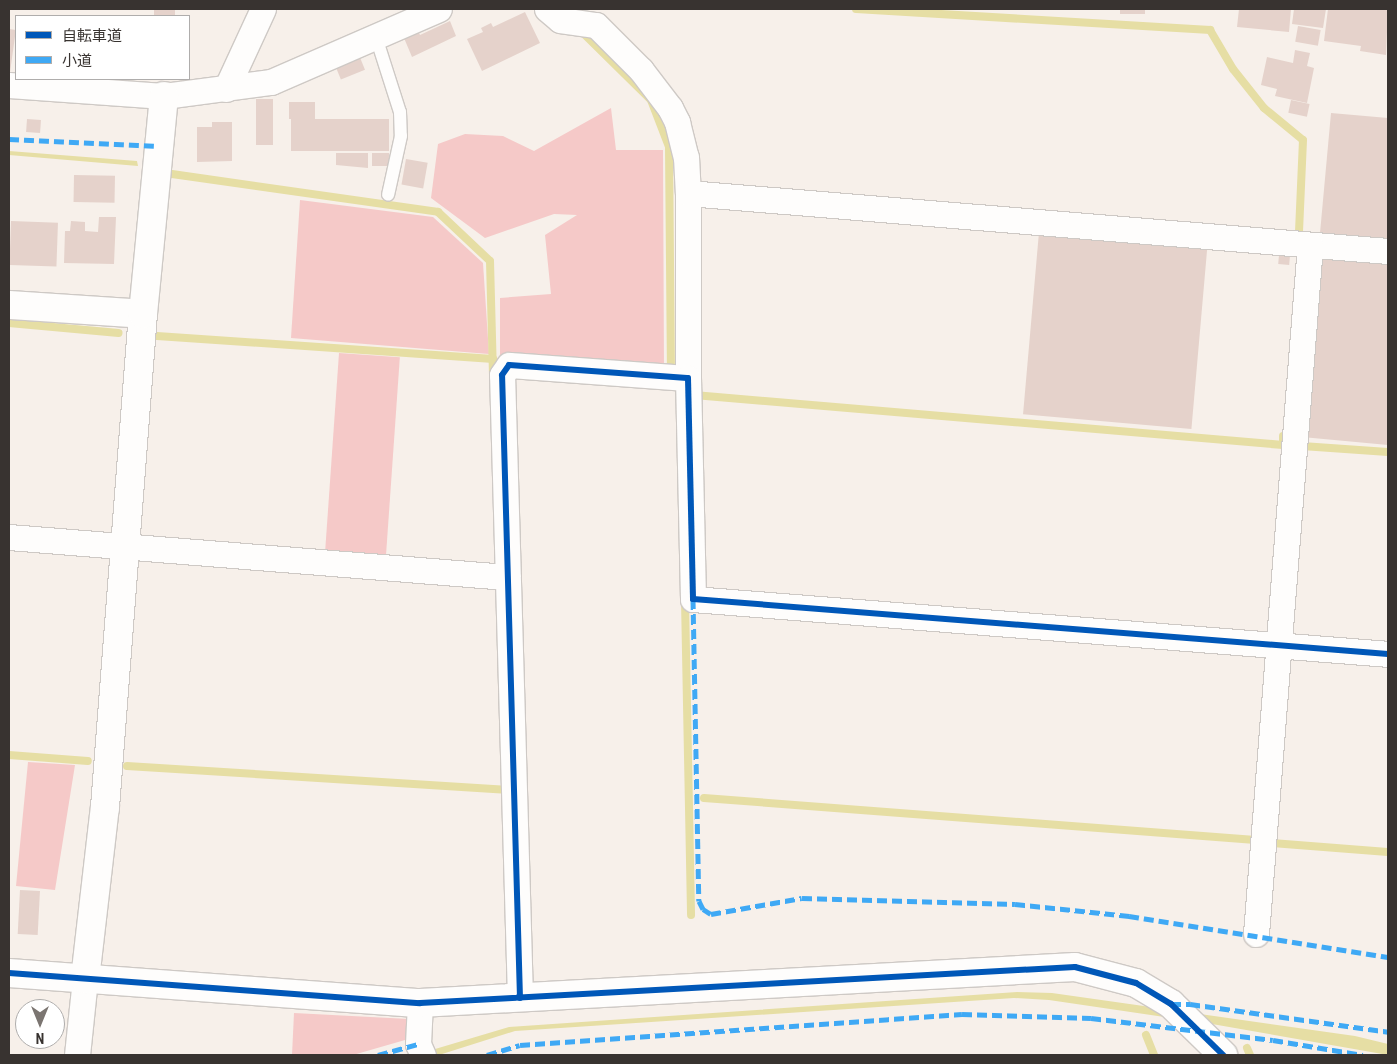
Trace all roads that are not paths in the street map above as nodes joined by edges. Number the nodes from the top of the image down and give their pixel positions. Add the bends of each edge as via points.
1 (263, 9) edge
2 (439, 9) edge
3 (547, 9) edge
4 (376, 37) junction
5 (9, 85) edge
6 (226, 89) junction
7 (164, 96) junction
8 (688, 194) junction
9 (388, 196) dead end
10 (1310, 245) junction
11 (1388, 251) edge
12 (9, 305) edge
13 (143, 314) junction
14 (688, 378) junction
15 (9, 537) edge
16 (126, 546) junction
17 (507, 578) junction
18 (1278, 646) junction
19 (1388, 654) edge
20 (1256, 934) dead end
21 (9, 973) edge
22 (85, 979) junction
23 (520, 998) junction
24 (420, 1003) junction
25 (422, 1052) edge
26 (77, 1055) edge
27 (1222, 1055) edge

1 - 6 street
2 - 4 street
3 - 8 street via 560,20 596,25 642,70 670,108 683,139
4 - 6 street via 270,82
4 - 9 lane via 400,112 401,136
5 - 7 street
6 - 7 street
7 - 13 street
8 - 10 street
8 - 14 street
10 - 11 street
10 - 18 street
12 - 13 street
13 - 16 street
14 - 17 street via 509,365 502,375
14 - 18 street via 693,599
15 - 16 street
16 - 17 street
16 - 22 street via 105,807
17 - 23 street
18 - 19 street
18 - 20 street
21 - 22 street
22 - 24 street
22 - 26 street
23 - 24 street
23 - 27 street via 1075,967 1136,983 1171,1004
24 - 25 street

